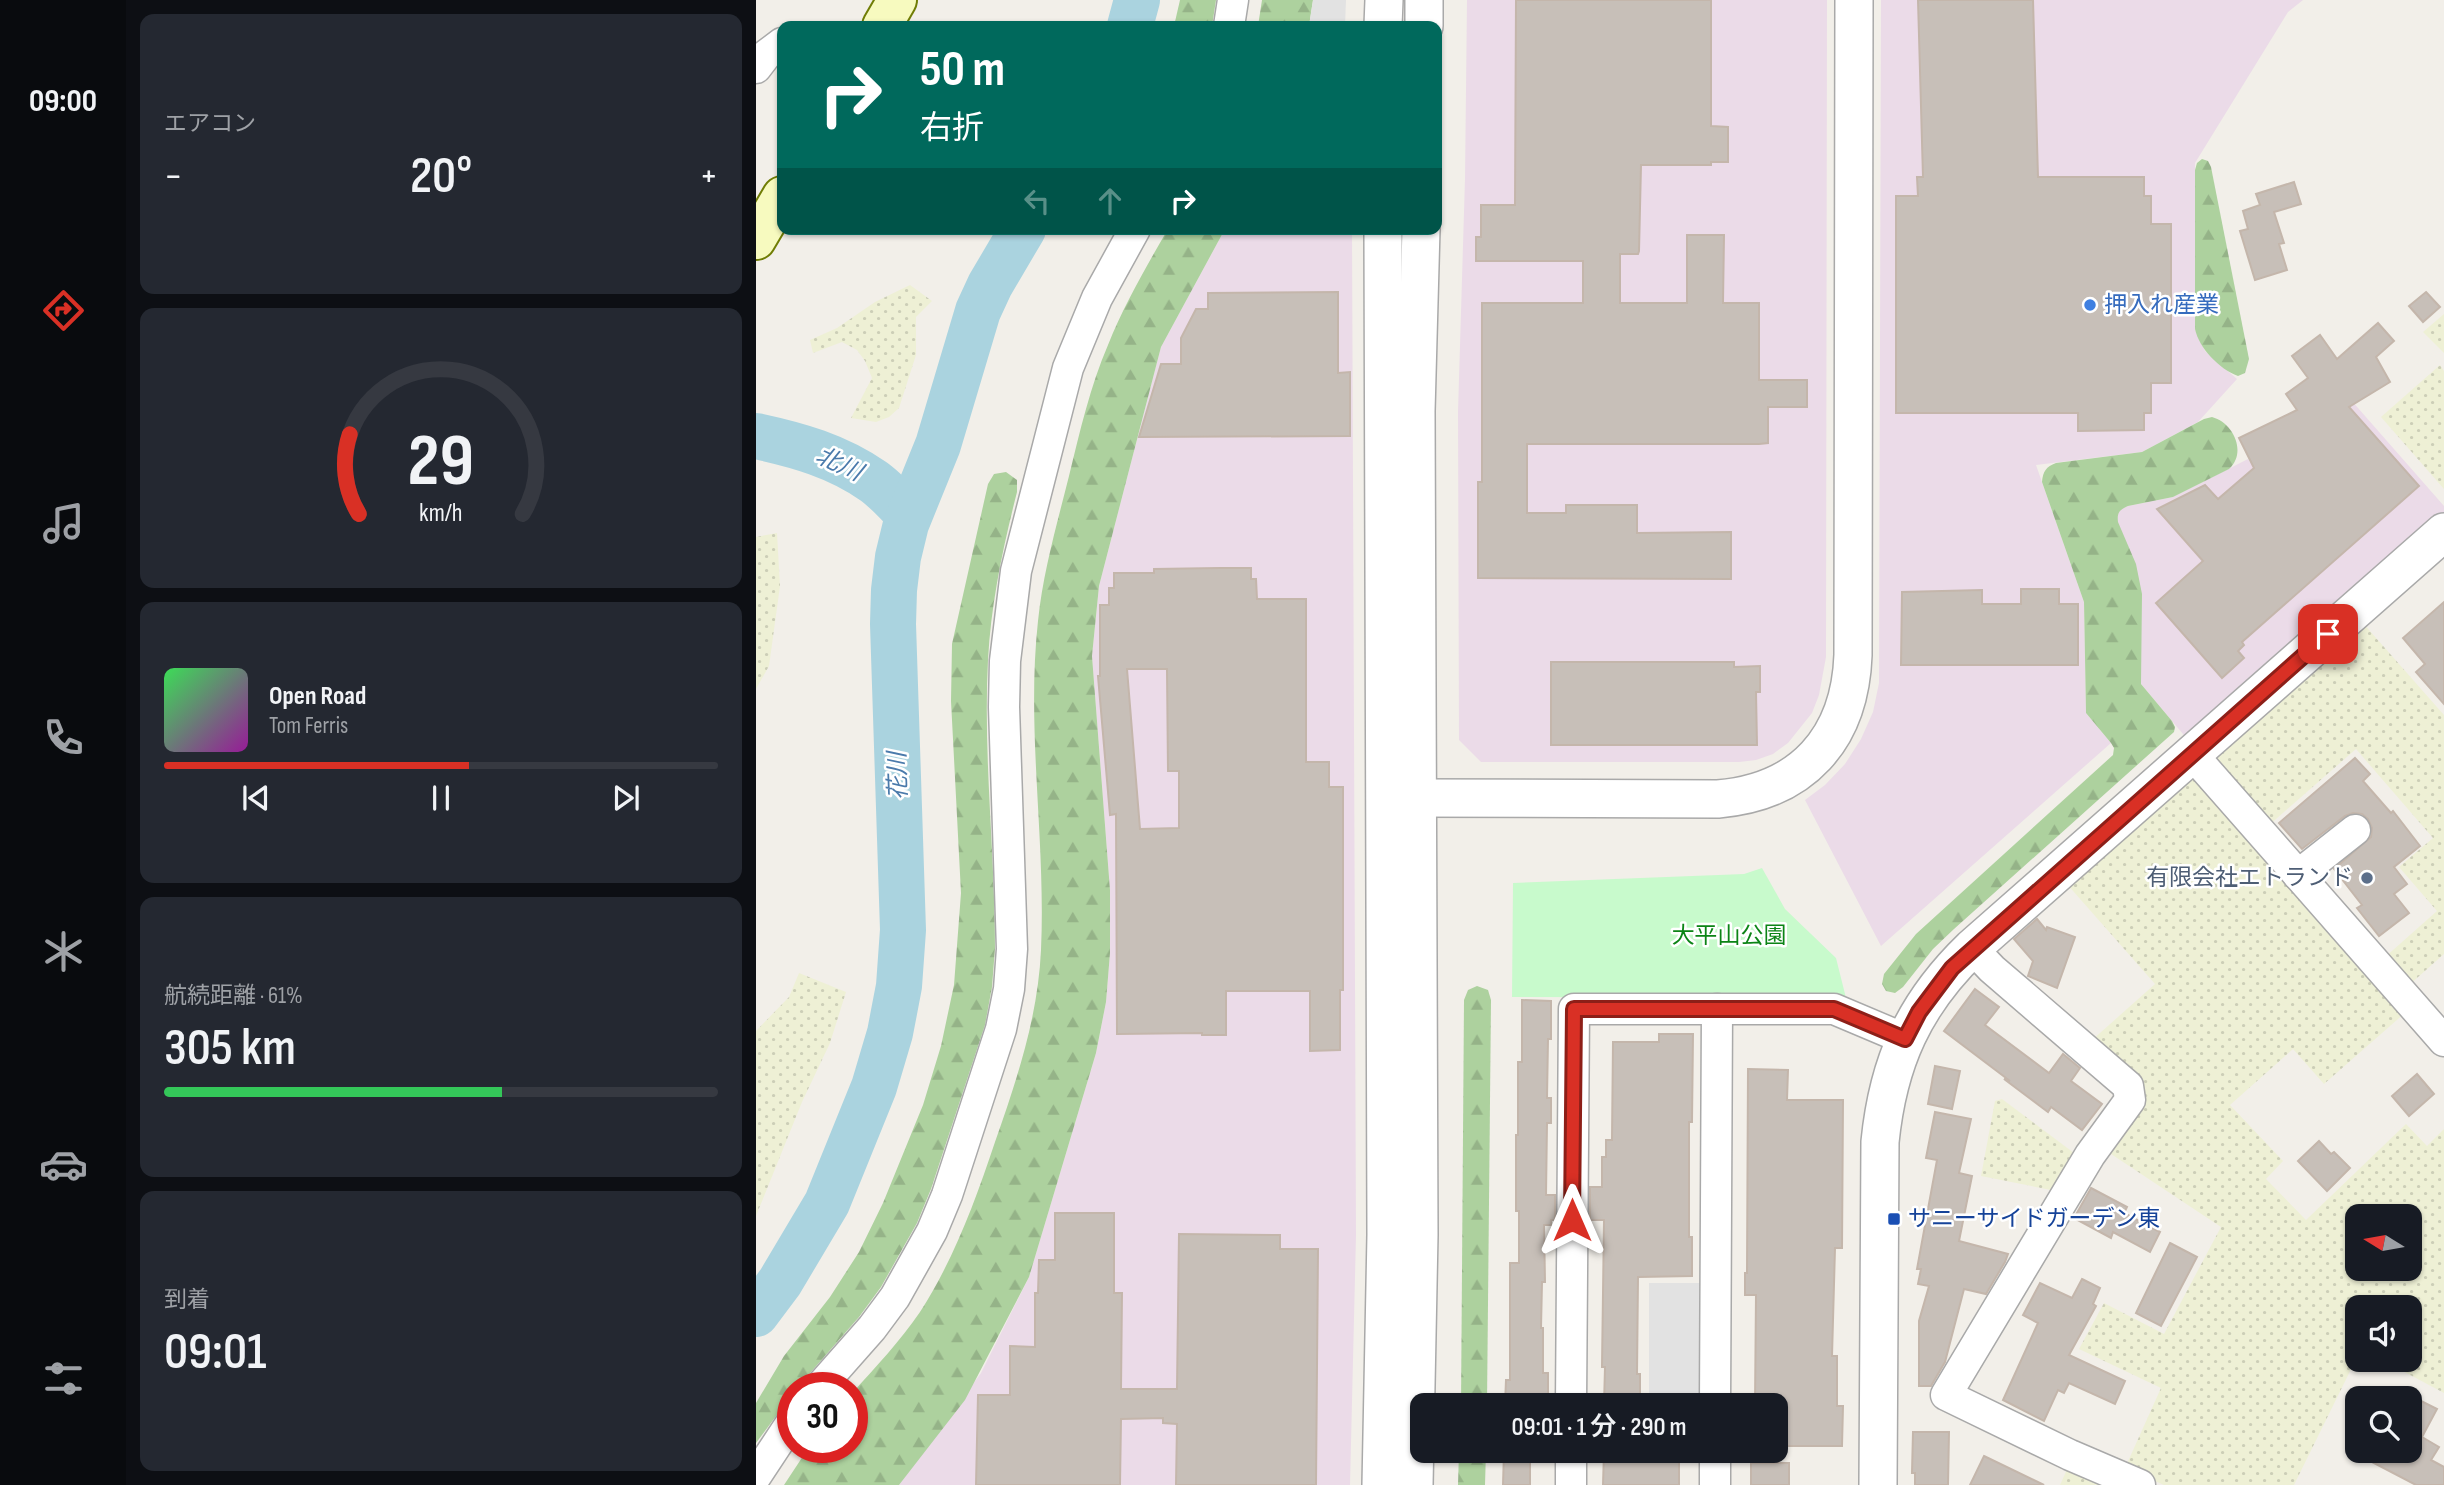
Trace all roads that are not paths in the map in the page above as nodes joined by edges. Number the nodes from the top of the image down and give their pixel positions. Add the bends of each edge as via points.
1 (897, 0) edge
2 (1233, 0) edge
3 (1384, 0) edge
4 (1424, 0) edge
5 (1854, 0) edge
6 (885, 21) edge
7 (1230, 21) edge
8 (1383, 21) edge
9 (1424, 21) edge
10 (777, 46) edge
11 (756, 68) edge
12 (777, 204) edge
13 (1132, 235) edge
14 (1382, 235) edge
15 (1421, 235) edge
16 (756, 240) edge
17 (2444, 532) edge
18 (2192, 754) junction
19 (1417, 798) junction
20 (2354, 830) dead end
21 (2298, 875) junction
22 (1972, 948) junction
23 (1717, 1009) junction
24 (1905, 1039) junction
25 (2444, 1041) edge
26 (833, 1372) edge
27 (1571, 1393) edge
28 (1715, 1393) edge
29 (777, 1444) edge
30 (1571, 1463) edge
31 (1715, 1463) edge
32 (756, 1476) edge
33 (1381, 1485) edge
34 (1414, 1485) edge
35 (1571, 1485) edge
36 (1715, 1485) edge
37 (1878, 1485) edge
38 (2140, 1485) edge

1 - 6 main road
2 - 7 street
3 - 8 street
4 - 9 street
5 - 19 street via 1853,655 1847,704 1838,726 1807,765 1766,790 1742,797
10 - 11 street
12 - 16 main road
13 - 26 street via 1097,298 1068,368 1016,570 1004,707 1012,949 1001,1029 947,1195 920,1253 880,1318
14 - 33 street via 1386,1247
15 - 19 street via 1416,411
17 - 18 street
18 - 21 street
18 - 22 street
19 - 34 street via 1419,1259
20 - 21 street
21 - 25 street
22 - 24 street via 1935,989
22 - 38 street via 2128,1086 2130,1100 2090,1155 1946,1395
23 - 24 street via 1834,1009
23 - 27 street via 1574,1009
23 - 28 street
24 - 37 street via 1888,1087 1880,1142
29 - 32 street
30 - 35 street
31 - 36 street

